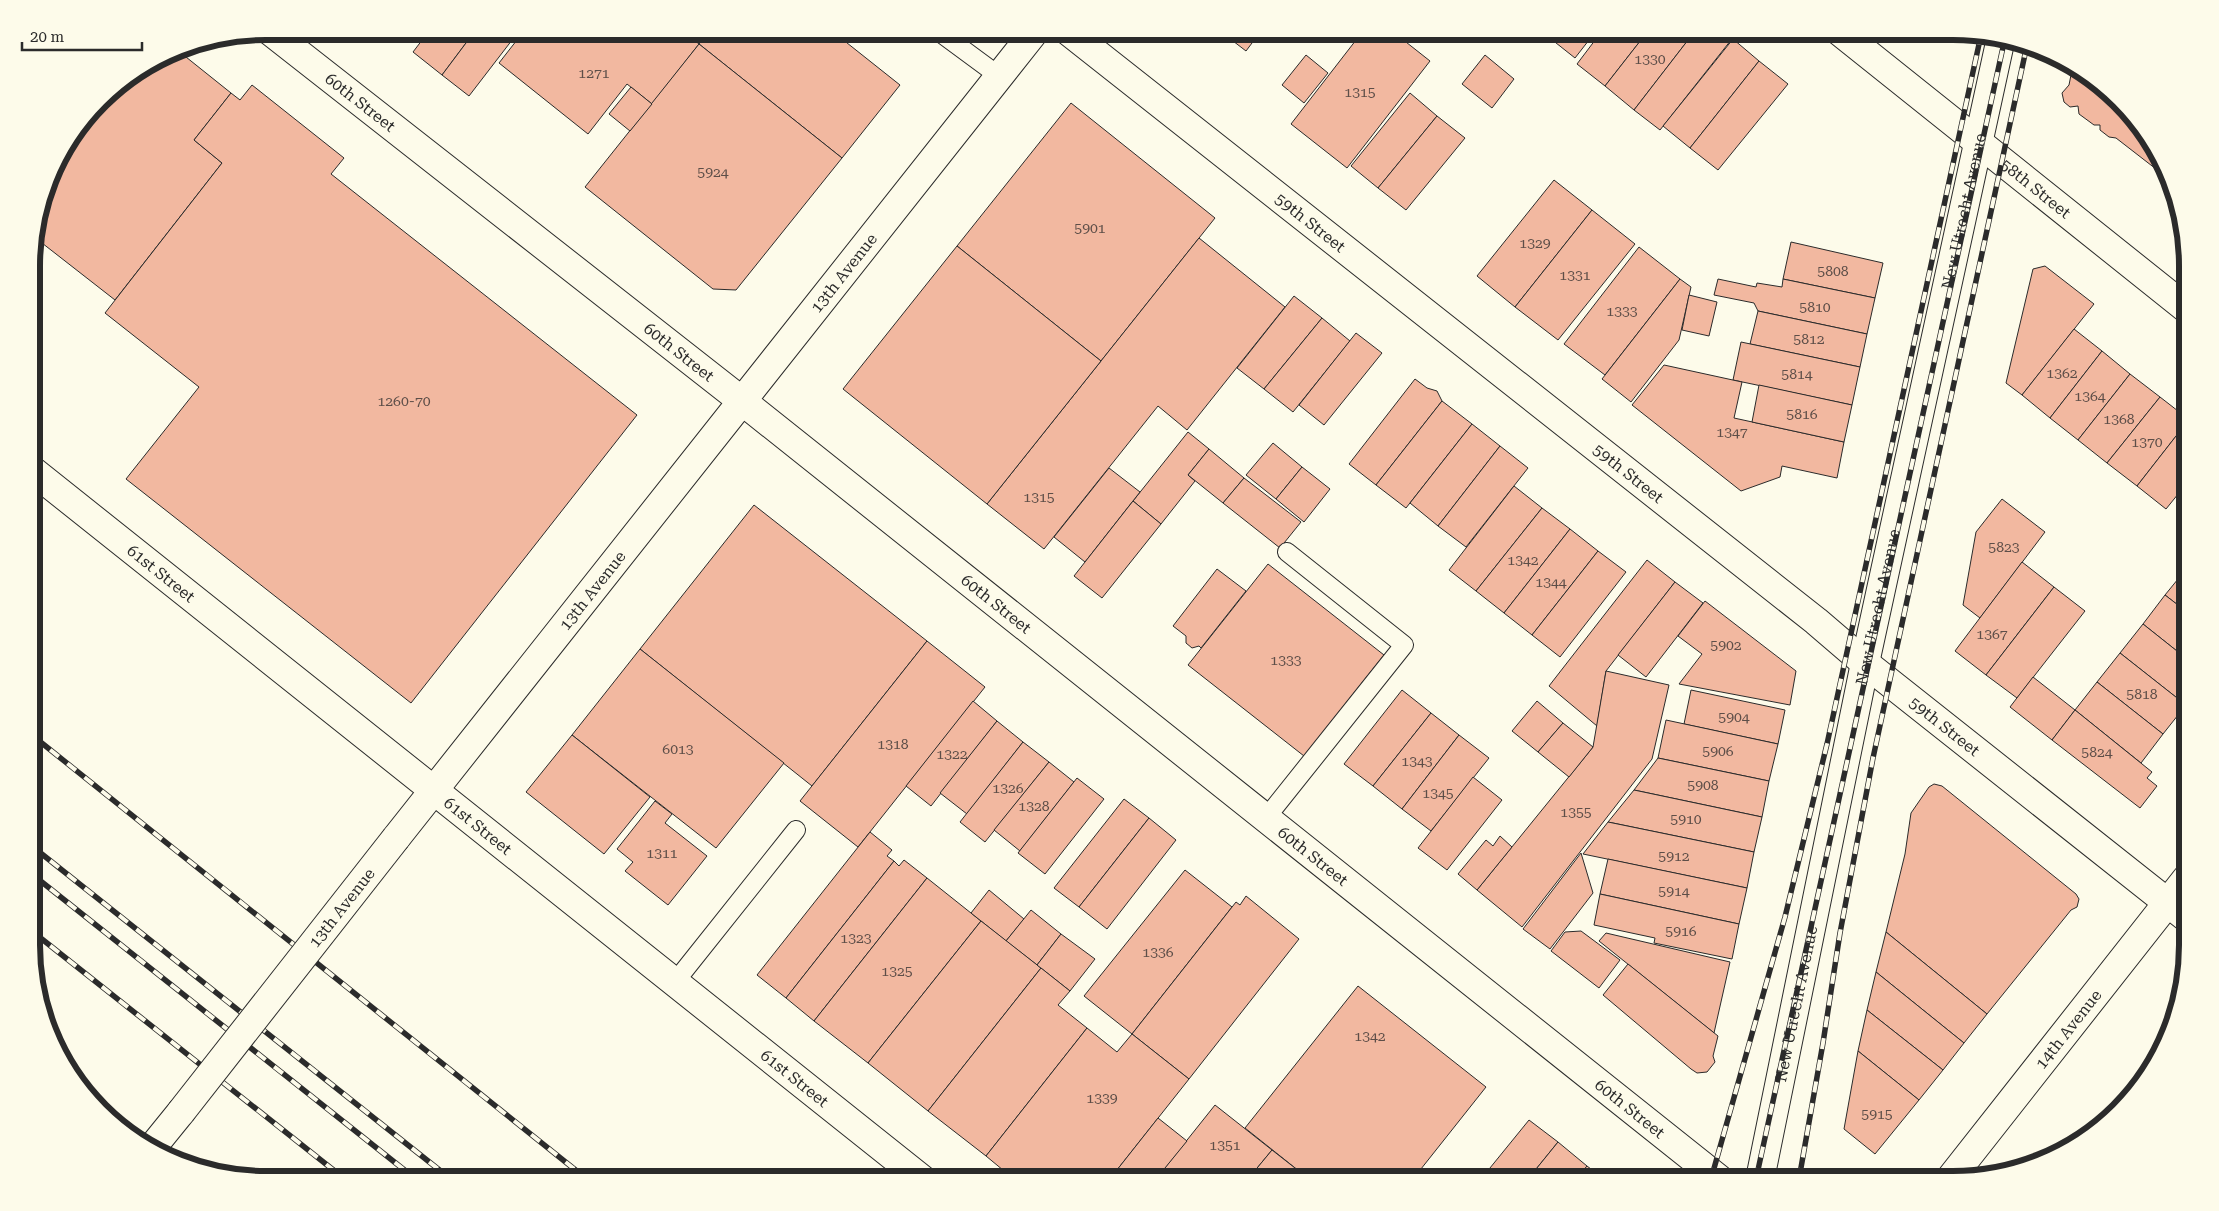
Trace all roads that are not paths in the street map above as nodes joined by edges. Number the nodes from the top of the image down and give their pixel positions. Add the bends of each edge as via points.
1 (281, 40) edge
2 (950, 40) edge
3 (1028, 40) edge
4 (1079, 40) edge
5 (1850, 40) edge
6 (2000, 45) edge
7 (999, 76) junction
8 (1979, 143) junction
9 (2179, 303) edge
10 (742, 402) junction
11 (40, 477) edge
12 (1288, 552) dead end
13 (1865, 663) junction
14 (434, 790) junction
15 (1266, 818) junction
16 (796, 830) dead end
17 (2178, 911) edge
18 (675, 982) junction
19 (156, 1143) edge
20 (912, 1171) edge
21 (1709, 1171) edge
22 (1762, 1171) edge
23 (1957, 1171) edge

1 - 10 street, 60th Street
2 - 7 lane
3 - 7 street, 13th Avenue
4 - 13 street, 59th Street
5 - 8 street, 58th Street
6 - 8 street, New Utrecht Avenue
7 - 10 street, 13th Avenue
8 - 9 street, 58th Street
8 - 13 street, New Utrecht Avenue
10 - 14 street, 13th Avenue
10 - 15 street, 60th Street
11 - 14 street, 61st Street
12 - 15 lane via 1404,645
13 - 17 street, 59th Street
13 - 22 street, New Utrecht Avenue
14 - 18 street, 61st Street
14 - 19 street, 13th Avenue, bridge
15 - 21 street, 60th Street
16 - 18 lane
17 - 23 street, 14th Avenue
18 - 20 street, 61st Street

